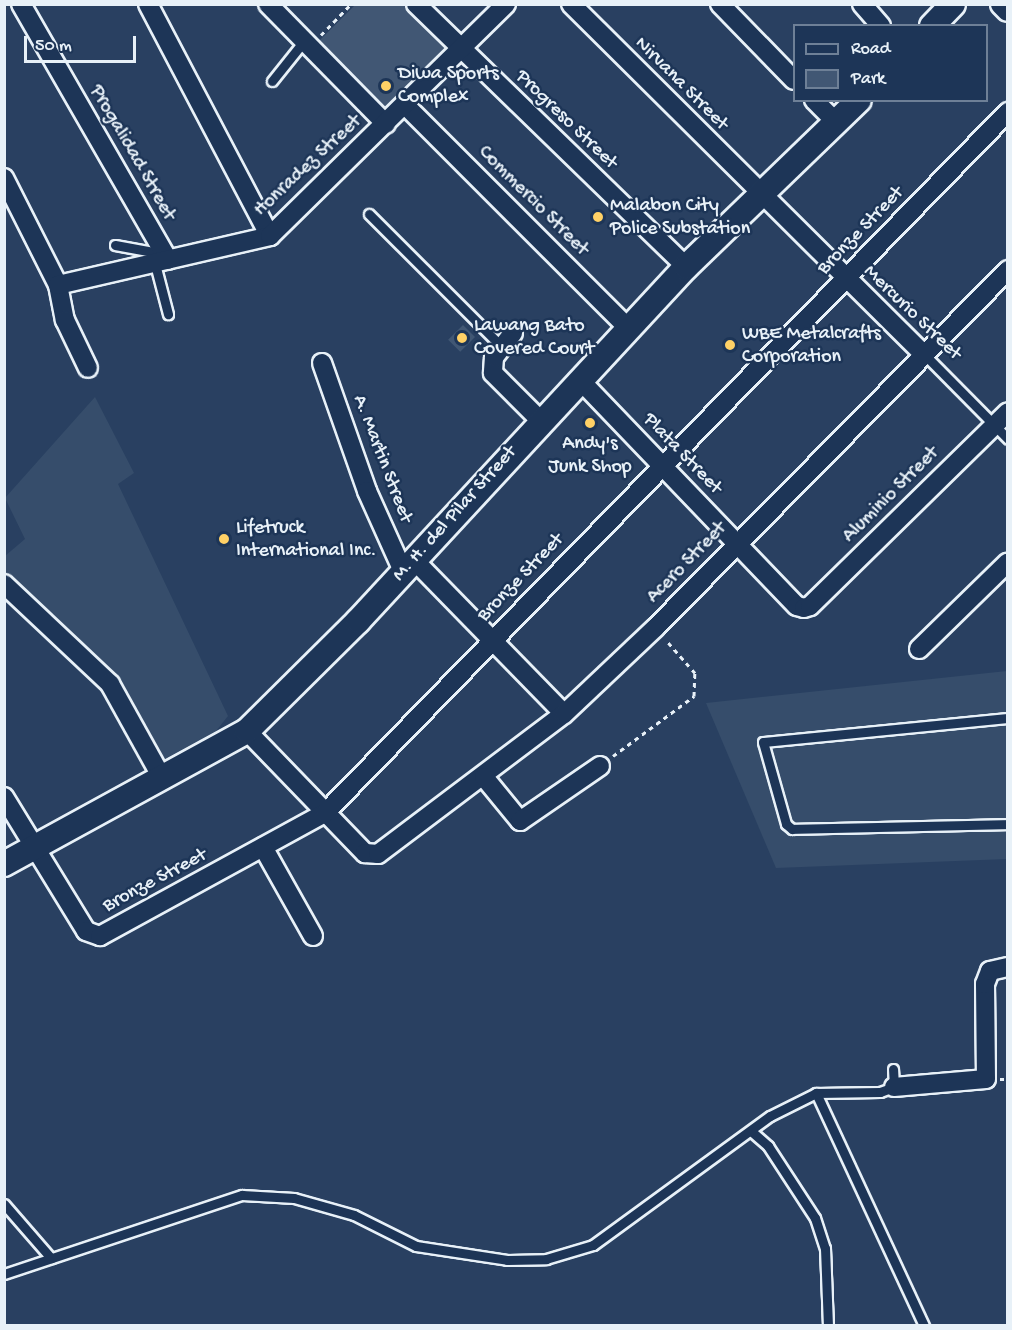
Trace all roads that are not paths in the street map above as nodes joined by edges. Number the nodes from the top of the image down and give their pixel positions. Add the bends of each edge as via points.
1 (21, 4) edge
2 (268, 4) edge
3 (416, 4) edge
4 (506, 4) edge
5 (571, 4) edge
6 (720, 4) edge
7 (862, 4) edge
8 (953, 4) edge
9 (149, 5) edge
10 (880, 24) edge
11 (934, 24) edge
12 (307, 44) junction
13 (462, 51) junction
14 (793, 78) edge
15 (272, 81) dead end
16 (816, 102) edge
17 (857, 102) edge
18 (405, 105) junction
19 (1008, 112) edge
20 (837, 123) junction
21 (386, 124) junction
22 (4, 178) edge
23 (759, 195) junction
24 (369, 214) dead end
25 (270, 236) junction
26 (115, 245) dead end
27 (162, 259) junction
28 (686, 267) junction
29 (1008, 270) edge
30 (845, 279) junction
31 (58, 285) junction
32 (168, 314) dead end
33 (628, 328) junction
34 (507, 340) joint
35 (924, 355) junction
36 (322, 363) dead end
37 (87, 368) dead end
38 (580, 380) junction
39 (1008, 412) edge
40 (540, 420) junction
41 (994, 425) junction
42 (1008, 439) edge
43 (663, 466) junction
44 (737, 544) junction
45 (1008, 562) edge
46 (408, 565) junction
47 (4, 584) edge
48 (804, 608) joint
49 (493, 639) junction
50 (919, 649) dead end
51 (564, 714) junction
52 (1008, 718) edge
53 (247, 731) junction
54 (600, 766) road end
55 (484, 777) junction
56 (162, 778) junction
57 (4, 797) edge
58 (325, 813) junction
59 (1008, 824) edge
60 (263, 848) junction
61 (34, 849) junction
62 (4, 864) edge
63 (313, 936) dead end
64 (1008, 967) edge
65 (894, 1078) joint
66 (816, 1093) junction
67 (751, 1131) junction
68 (4, 1203) edge
69 (51, 1257) junction
70 (4, 1274) edge
71 (828, 1326) edge
72 (924, 1326) edge

1 - 27 street, Progalidad Street
2 - 12 street
3 - 13 street, Progreso Street
4 - 13 street, Honradez Street
5 - 23 street, Nirvana Street
6 - 14 street
7 - 10 street
8 - 11 main road
9 - 25 street
12 - 15 lane
12 - 21 street
13 - 18 street, Honradez Street
13 - 28 street, Progreso Street
16 - 20 street
17 - 20 main road, M. H. del Pilar Street
18 - 21 street, Honradez Street
18 - 33 street, Commercio Street
19 - 30 street, Bronze Street
20 - 23 main road, M. H. del Pilar Street
21 - 25 street, Honradez Street
22 - 31 street
23 - 28 main road, M. H. del Pilar Street
23 - 30 street, Mercurio Street
24 - 34 lane
25 - 27 street, Honradez Street
26 - 27 lane
27 - 31 street, Honradez Street
27 - 32 lane
28 - 33 main road, M. H. del Pilar Street
29 - 35 street, Acero Street
30 - 35 street, Mercurio Street
30 - 43 street, Bronze Street
31 - 37 street via 65,320
33 - 38 main road, M. H. del Pilar Street
34 - 40 street via 494,357 493,373
35 - 41 lane, Mercurio Street
35 - 44 street, Acero Street
36 - 46 street, A. Martin Street via 367,491
38 - 40 main road, M. H. del Pilar Street
38 - 43 street, Plata Street
39 - 41 street, Aluminio Street
40 - 46 main road, M. H. del Pilar Street
41 - 42 lane, Mercurio Street
41 - 48 street, Aluminio Street
43 - 44 street, Plata Street
43 - 49 street, Bronze Street
44 - 48 street, Plata Street via 797,606
44 - 51 street, Acero Street
45 - 50 street
46 - 49 street
46 - 53 main road, M. H. del Pilar Street
47 - 56 street via 110,684
49 - 51 street
49 - 58 street, Bronze Street
51 - 55 street, Acero Street
52 - 59 lane via 767,740 763,746 786,824 792,829
53 - 56 main road, M. H. del Pilar Street
53 - 58 street
54 - 55 street via 520,821
55 - 58 street, Acero Street via 372,856
56 - 61 main road, M. H. del Pilar Street
57 - 61 street, Bronze Street
58 - 60 street, Bronze Street
60 - 61 street, Bronze Street via 100,936 86,931
60 - 63 street
61 - 62 main road, M. H. del Pilar Street
64 - 65 street via 990,971 985,984 986,1080
65 - 66 lane via 880,1092
66 - 67 lane via 770,1116
66 - 72 lane
67 - 69 lane via 593,1245 546,1259 507,1260 416,1246 344,1212 294,1198 242,1195
67 - 71 lane via 768,1146 815,1218 825,1248
68 - 69 lane
69 - 70 lane

